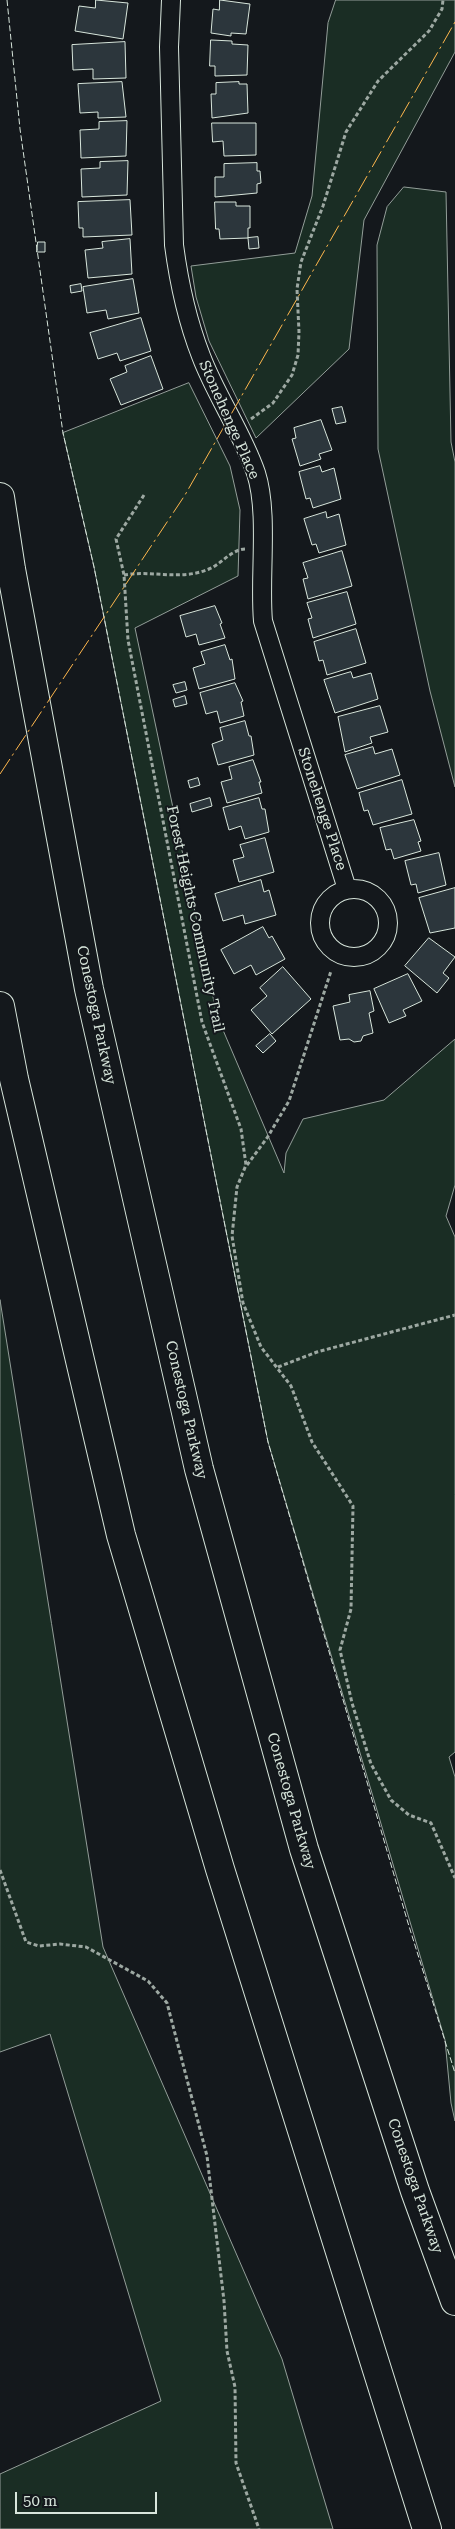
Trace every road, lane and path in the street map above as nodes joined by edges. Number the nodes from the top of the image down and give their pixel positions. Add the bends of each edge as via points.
1 (172, 0) edge
2 (443, 0) edge
3 (236, 428) junction
4 (144, 495) dead end
5 (0, 497) edge
6 (261, 548) junction
7 (124, 575) junction
8 (347, 889) dead end
9 (331, 971) dead end
10 (0, 1006) edge
11 (246, 1165) junction
12 (455, 1316) edge
13 (278, 1367) junction
14 (0, 1870) edge
15 (455, 1878) edge
16 (455, 2301) edge
17 (259, 2529) edge
18 (427, 2529) edge

1 - 3 street, Stonehenge Place via 169,47 174,245 187,315 201,357
2 - 3 path via 442,9 429,31 378,81 346,132 323,206 300,262 298,356 292,375 273,403
3 - 6 street, Stonehenge Place via 256,474 261,495
4 - 7 path, Forest Heights Community Trail via 116,539
5 - 16 highway, Conestoga Parkway via 10,569 89,989 199,1469 304,1849 415,2190
6 - 7 path via 239,549 210,569 185,576 142,572
6 - 8 street, Stonehenge Place via 261,595 269,644
7 - 11 path, Forest Heights Community Trail via 128,640 202,1022 241,1129
9 - 11 path via 289,1100 267,1138
10 - 18 highway via 14,1080 121,1534 223,1878
11 - 13 path, Forest Heights Community Trail via 238,1187 232,1236 243,1303 262,1347
12 - 13 path via 318,1352
13 - 15 path, Forest Heights Community Trail via 291,1386 312,1442 353,1506 351,1610 340,1650 371,1764 391,1800 409,1815 432,1823
14 - 17 path via 26,1942 39,1946 86,1947 148,1981 167,2003 208,2156 224,2301 226,2351 235,2387 236,2462

